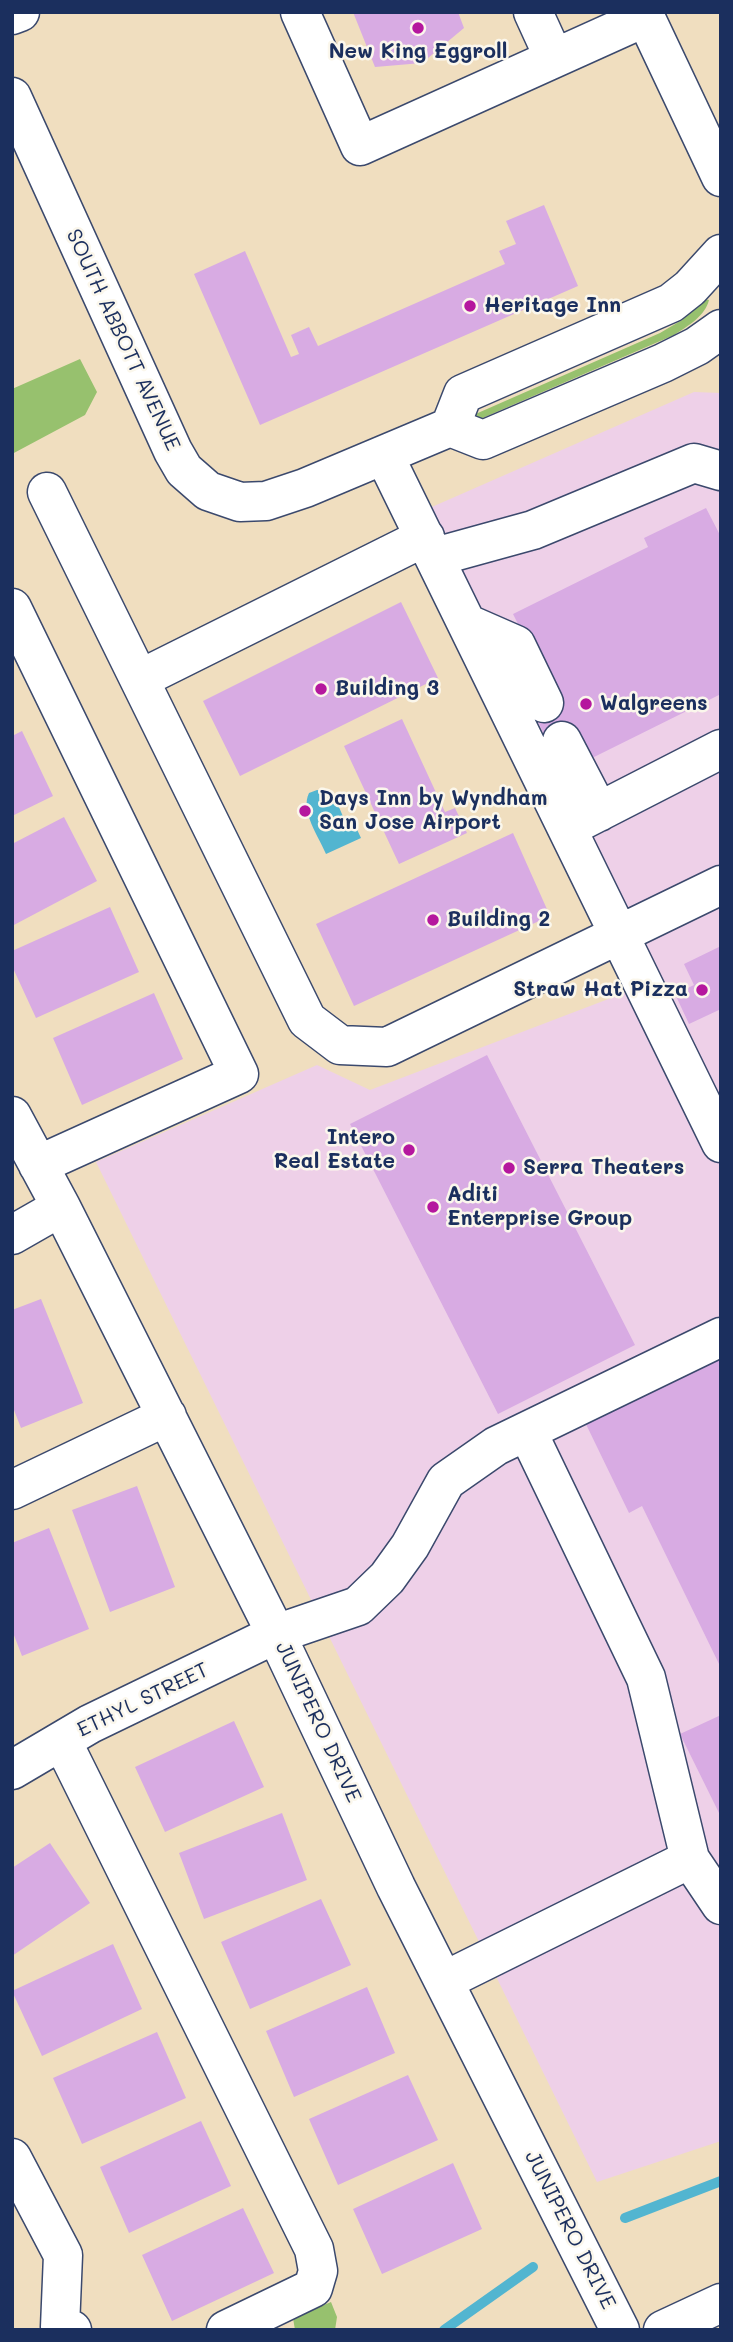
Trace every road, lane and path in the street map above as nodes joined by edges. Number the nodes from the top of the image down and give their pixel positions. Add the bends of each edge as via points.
1 (20, 12) edge
2 (300, 12) edge
3 (533, 12) edge
4 (12, 15) edge
5 (645, 15) edge
6 (554, 58) junction
7 (12, 97) edge
8 (721, 177) edge
9 (721, 254) edge
10 (721, 329) edge
11 (450, 427) junction
12 (384, 455) junction
13 (721, 471) edge
14 (47, 492) dead end
15 (430, 547) junction
16 (12, 608) edge
17 (468, 624) junction
18 (140, 679) junction
19 (544, 703) dead end
20 (562, 741) dead end
21 (721, 749) edge
22 (583, 820) junction
23 (721, 885) edge
24 (620, 935) junction
25 (12, 1116) edge
26 (721, 1143) edge
27 (38, 1165) junction
28 (61, 1207) junction
29 (12, 1235) edge
30 (721, 1338) edge
31 (167, 1416) junction
32 (527, 1431) junction
33 (12, 1490) edge
34 (276, 1634) junction
35 (62, 1741) junction
36 (12, 1770) edge
37 (690, 1859) junction
38 (721, 1905) edge
39 (444, 1981) junction
40 (12, 2158) edge
41 (721, 2303) edge
42 (66, 2329) edge
43 (226, 2330) edge
44 (620, 2330) edge
45 (663, 2330) edge

1 - 4 main road
2 - 6 main road via 360,146
3 - 6 main road
5 - 6 main road
5 - 8 main road
7 - 12 main road, SOUTH ABBOTT AVENUE via 184,470 208,491 240,502 266,502
9 - 11 main road via 671,303 463,394
10 - 11 main road via 663,363 483,440
11 - 12 main road, SOUTH ABBOTT AVENUE
12 - 15 main road
13 - 15 main road via 694,463 533,530
14 - 18 main road
15 - 17 main road
15 - 18 main road
16 - 27 main road via 239,1074
17 - 19 main road via 516,645
17 - 22 main road
18 - 24 main road via 307,1020 340,1045 387,1047
20 - 22 main road
21 - 22 main road
22 - 24 main road
23 - 24 main road
24 - 26 main road
25 - 27 main road, JUNIPERO DRIVE
27 - 28 main road, JUNIPERO DRIVE
28 - 29 main road
28 - 31 main road, JUNIPERO DRIVE
30 - 32 main road, ETHYL STREET
31 - 33 main road
31 - 34 main road, JUNIPERO DRIVE
32 - 34 main road, ETHYL STREET via 496,1446 446,1481 402,1557 358,1606
32 - 37 main road via 646,1678
34 - 35 main road, ETHYL STREET
34 - 39 main road, JUNIPERO DRIVE
35 - 36 main road, ETHYL STREET
35 - 43 main road via 314,2249 318,2271 313,2288
37 - 38 main road
37 - 39 main road
39 - 44 main road, JUNIPERO DRIVE
40 - 42 main road via 63,2255
41 - 45 main road

